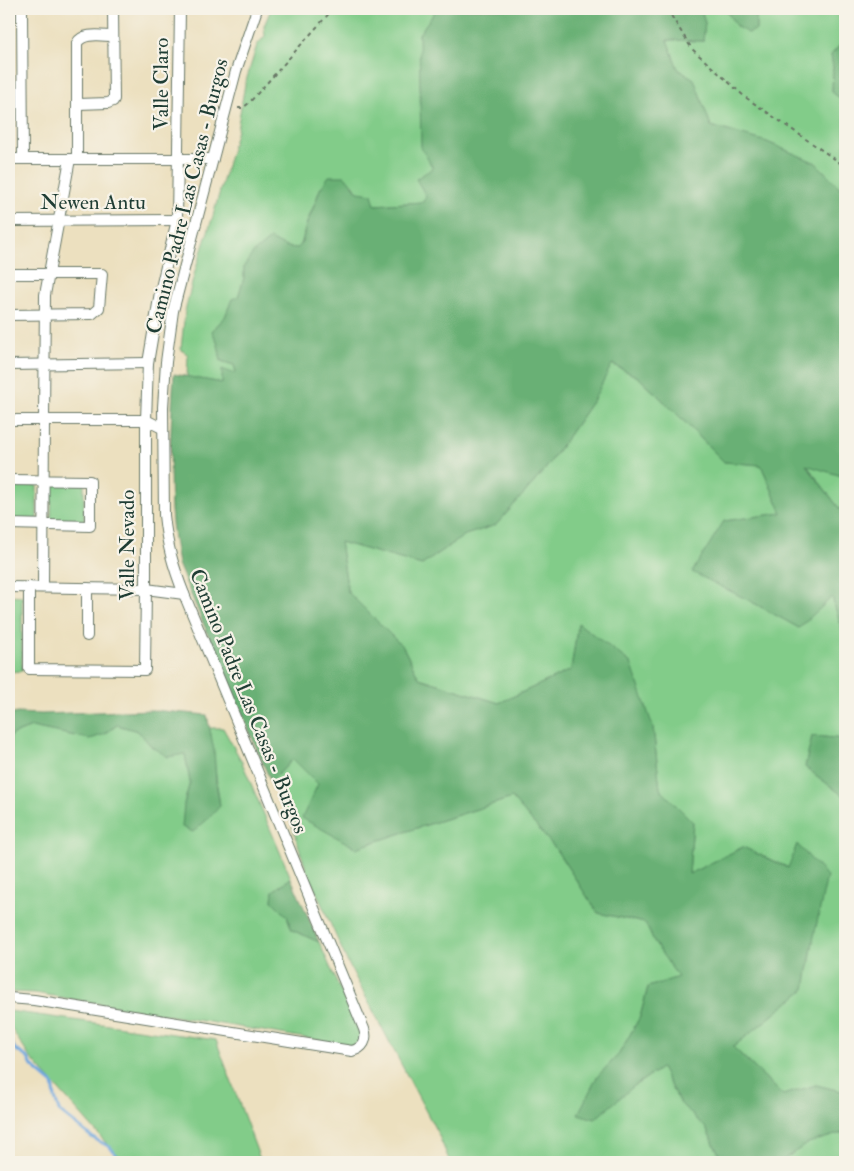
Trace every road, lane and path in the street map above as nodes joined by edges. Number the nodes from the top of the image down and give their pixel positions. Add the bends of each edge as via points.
1 (22, 9) edge
2 (113, 9) edge
3 (180, 9) edge
4 (257, 9) edge
5 (333, 9) edge
6 (667, 9) edge
7 (114, 36) junction
8 (78, 104) junction
9 (226, 111) junction
10 (9, 159) edge
11 (23, 159) junction
12 (74, 159) junction
13 (179, 160) junction
14 (213, 160) junction
15 (845, 169) edge
16 (178, 220) junction
17 (9, 221) edge
18 (59, 221) junction
19 (9, 274) edge
20 (49, 275) junction
21 (9, 314) edge
22 (45, 314) junction
23 (148, 363) junction
24 (9, 365) edge
25 (45, 365) junction
26 (9, 420) edge
27 (44, 420) junction
28 (146, 420) junction
29 (162, 428) junction
30 (9, 480) edge
31 (43, 480) junction
32 (9, 524) edge
33 (43, 525) junction
34 (9, 587) edge
35 (29, 587) junction
36 (43, 588) junction
37 (87, 588) junction
38 (146, 589) junction
39 (184, 594) junction
40 (87, 636) dead end
41 (9, 998) edge

1 - 11 street
2 - 7 street
3 - 13 street, Valle Claro
4 - 9 street, Camino Padre Las Casas - Burgos
5 - 9 path via 249,103 243,108
6 - 15 path via 692,49 745,97
7 - 8 street via 113,101
7 - 8 street via 85,36 78,41
8 - 12 street
9 - 14 street, Camino Padre Las Casas - Burgos
10 - 11 street
11 - 12 street
12 - 13 street
12 - 18 street
13 - 14 street
13 - 16 street, Valle Claro
14 - 29 street, Camino Padre Las Casas - Burgos via 174,311 166,362
16 - 18 street, Newen Antu
16 - 23 street via 160,292
17 - 18 street, Newen Antu
18 - 20 street
19 - 20 street
20 - 22 street
20 - 22 street via 102,274 99,308 92,314
21 - 22 street
22 - 25 street
23 - 25 street
23 - 28 street, Valle Nevado
24 - 25 street
25 - 27 street
26 - 27 street
27 - 28 street
27 - 31 street
28 - 29 street
28 - 38 street, Valle Nevado
29 - 39 street, Camino Padre Las Casas - Burgos via 166,532
30 - 31 street
31 - 33 street
31 - 33 street via 90,481 90,526
32 - 33 street
33 - 36 street
34 - 35 street
35 - 36 street
35 - 38 street, Valle Nevado via 29,669 145,670
36 - 37 street
37 - 38 street
37 - 40 street
38 - 39 street
39 - 41 street, Camino Padre Las Casas - Burgos via 366,1033 365,1040 352,1051

